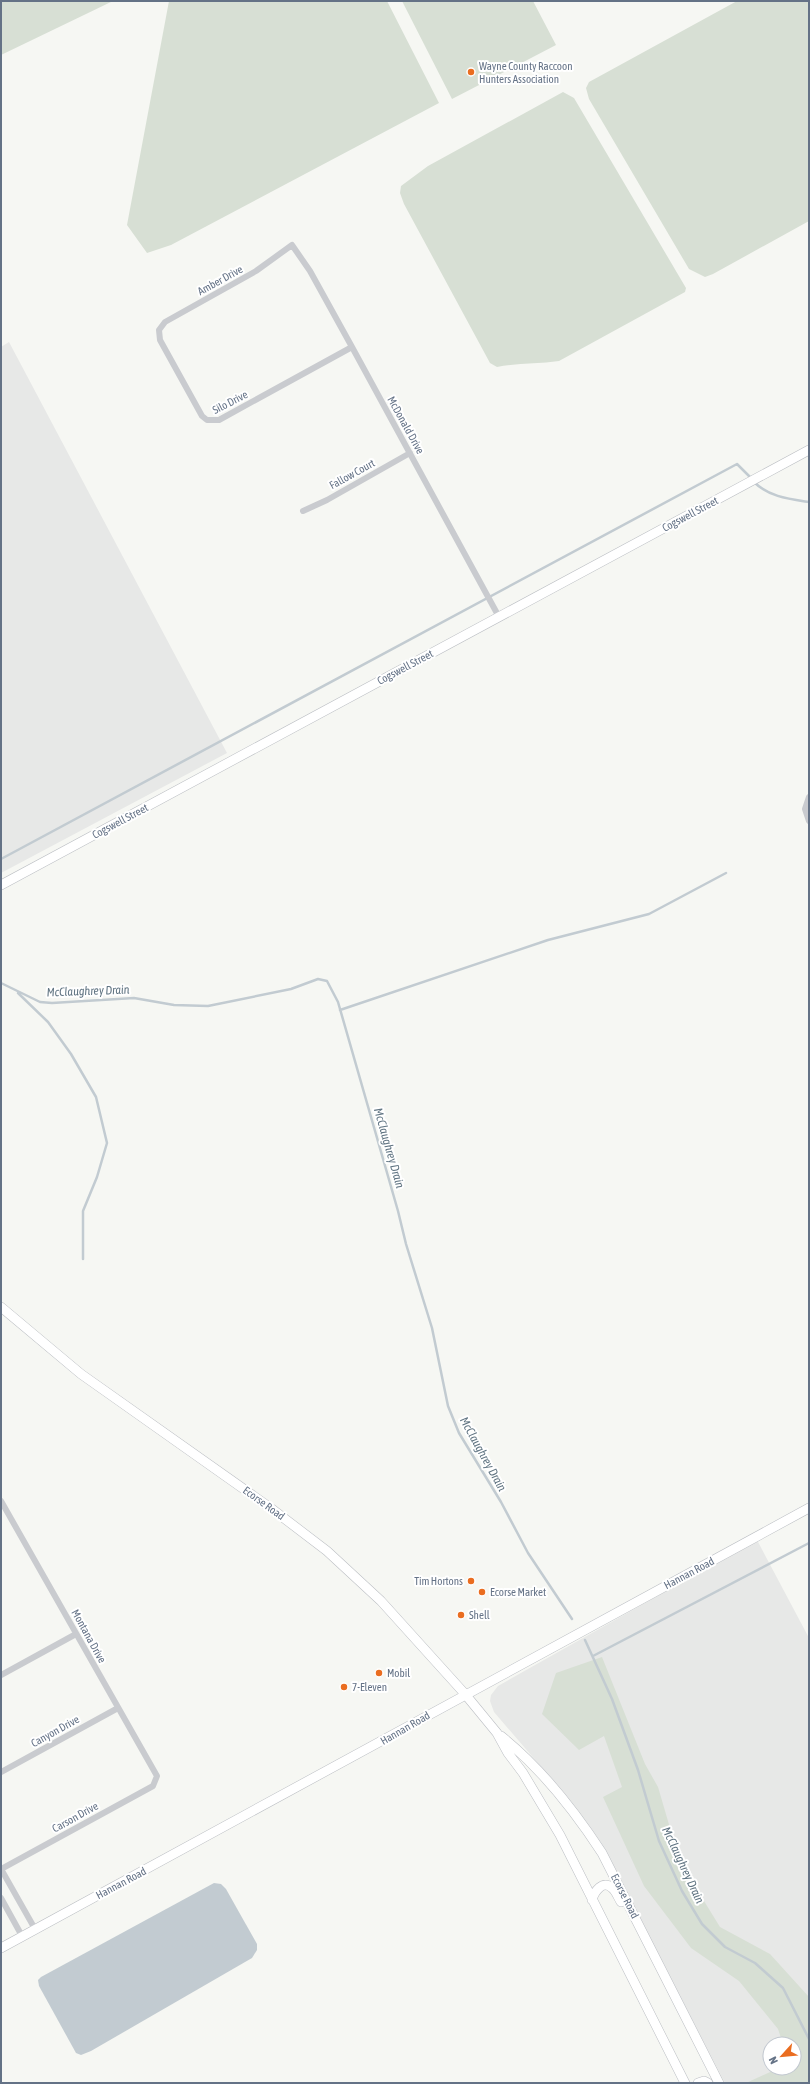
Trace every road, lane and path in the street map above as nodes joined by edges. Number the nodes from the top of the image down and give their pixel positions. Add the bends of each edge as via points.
1 (292, 245) joint
2 (159, 330) joint
3 (352, 347) junction
4 (809, 450) edge
5 (410, 453) junction
6 (303, 511) dead end
7 (499, 617) junction
8 (807, 800) edge
9 (809, 821) edge
10 (1, 885) edge
11 (1, 1308) edge
12 (1, 1501) edge
13 (809, 1508) edge
14 (76, 1634) junction
15 (1, 1675) edge
16 (465, 1694) junction
17 (118, 1708) junction
18 (496, 1733) junction
19 (1, 1772) edge
20 (157, 1780) joint
21 (1, 1869) edge
22 (1, 1898) edge
23 (592, 1900) junction
24 (34, 1929) junction
25 (22, 1936) junction
26 (1, 1948) edge
27 (658, 1961) junction
28 (684, 2083) edge
29 (698, 2083) edge
30 (708, 2083) edge
31 (719, 2083) edge

1 - 2 street, Amber Drive via 256,271 165,322
1 - 3 street, McDonald Drive via 310,271
2 - 3 street, Silo Drive via 160,340 202,416 213,422
3 - 5 street, McDonald Drive
4 - 7 street, Cogswell Street
5 - 6 street, Fallow Court
5 - 7 street, McDonald Drive
7 - 10 street, Cogswell Street
8 - 9 street via 805,810
11 - 16 street, Ecorse Road via 81,1374 327,1551 381,1601
12 - 14 street, Montana Drive
13 - 16 street, Hannan Road
14 - 15 street
14 - 17 street, Montana Drive
16 - 18 street, Ecorse Road
16 - 24 street, Hannan Road via 251,1813
17 - 19 street, Canyon Drive
17 - 20 street, Montana Drive via 156,1773
18 - 23 street, Ecorse Road via 540,1801
18 - 27 street, Ecorse Road via 534,1765 582,1822 602,1853
20 - 21 street, Carson Drive via 153,1786
21 - 24 street
22 - 25 street
23 - 27 street via 594,1892 598,1889 607,1885 612,1887 647,1953
23 - 28 street, Ecorse Road
24 - 25 street, Hannan Road
25 - 26 street, Hannan Road
27 - 31 street, Ecorse Road
29 - 30 street

